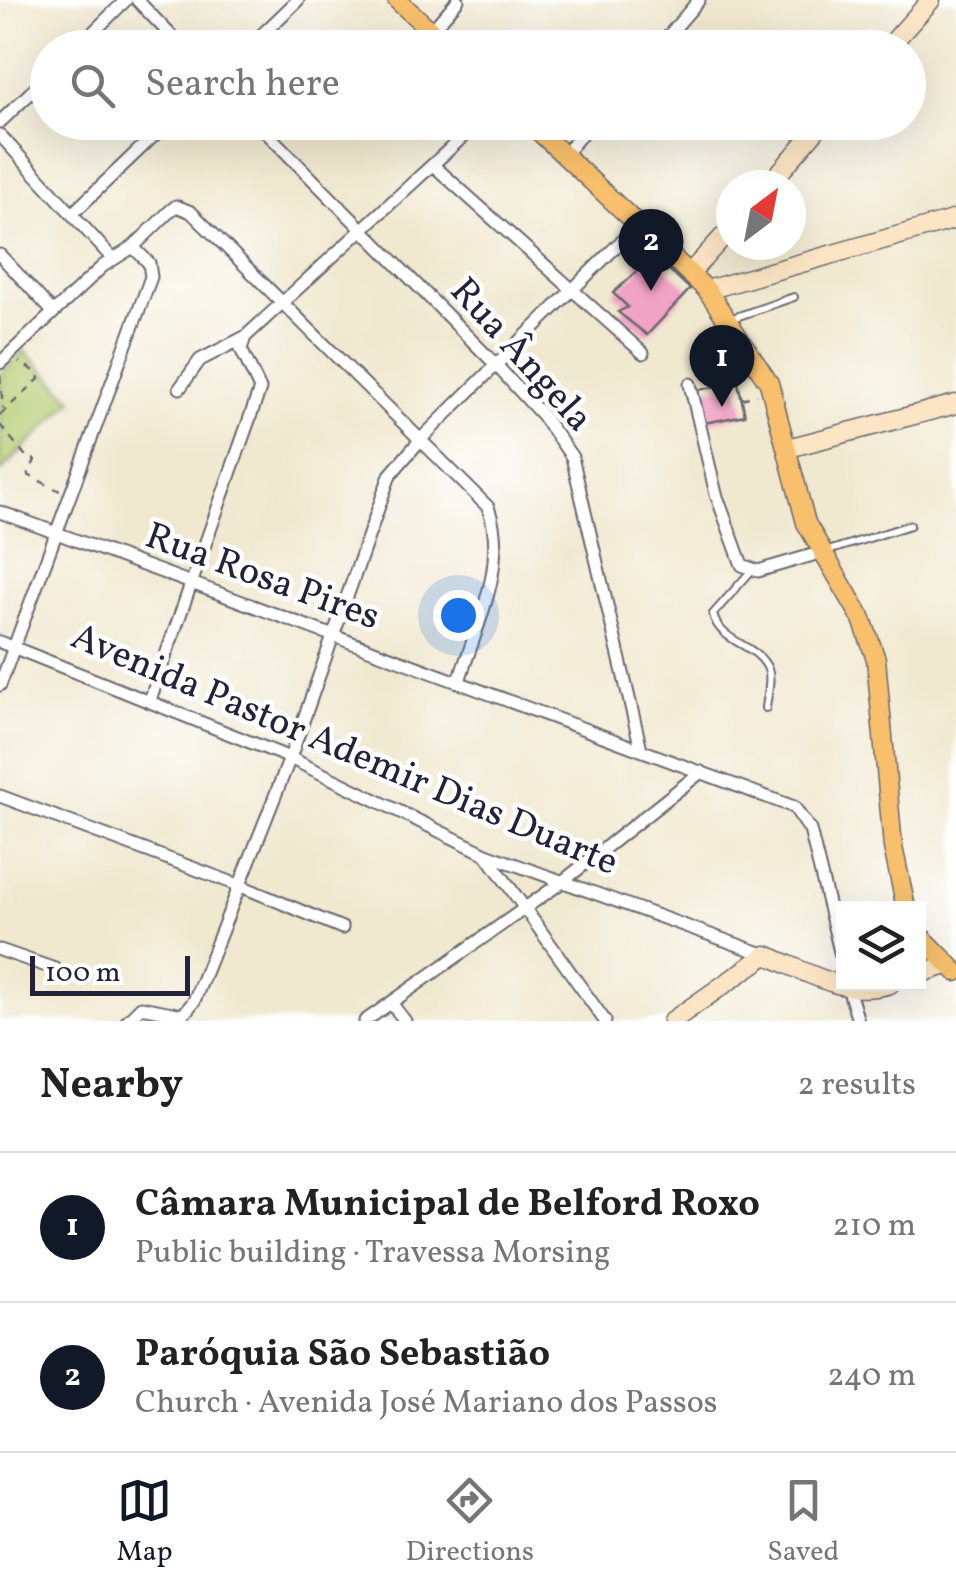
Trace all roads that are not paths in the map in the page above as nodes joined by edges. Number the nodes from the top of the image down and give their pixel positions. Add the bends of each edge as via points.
1 (126, 0) edge
2 (137, 0) edge
3 (298, 0) edge
4 (397, 0) edge
5 (458, 0) edge
6 (700, 0) edge
7 (931, 0) edge
8 (95, 30) edge
9 (166, 30) edge
10 (267, 30) edge
11 (432, 30) joint
12 (674, 30) edge
13 (904, 30) edge
14 (30, 93) edge
15 (0, 122) edge
16 (0, 135) edge
17 (149, 140) edge
18 (274, 140) edge
19 (461, 140) edge
20 (548, 140) edge
21 (577, 140) edge
22 (808, 140) edge
23 (564, 155) junction
24 (434, 166) junction
25 (782, 170) edge
26 (72, 214) junction
27 (956, 220) edge
28 (638, 225) junction
29 (363, 231) junction
30 (716, 244) edge
31 (132, 247) junction
32 (0, 256) edge
33 (112, 258) junction
34 (690, 273) junction
35 (572, 290) junction
36 (707, 290) junction
37 (794, 296) dead end
38 (282, 305) junction
39 (53, 312) junction
40 (729, 319) junction
41 (245, 338) junction
42 (643, 352) dead end
43 (0, 363) edge
44 (496, 365) junction
45 (690, 384) dead end
46 (180, 388) dead end
47 (956, 404) edge
48 (422, 438) junction
49 (788, 448) junction
50 (0, 512) edge
51 (910, 525) dead end
52 (56, 534) junction
53 (823, 552) junction
54 (752, 570) junction
55 (190, 583) junction
56 (330, 637) junction
57 (0, 642) edge
58 (13, 647) junction
59 (460, 681) junction
60 (0, 685) edge
61 (150, 700) junction
62 (766, 708) dead end
63 (641, 749) junction
64 (290, 758) junction
65 (701, 772) junction
66 (0, 796) edge
67 (486, 854) junction
68 (562, 882) junction
69 (242, 886) junction
70 (904, 901) edge
71 (524, 909) junction
72 (342, 928) dead end
73 (836, 936) edge
74 (926, 941) edge
75 (0, 950) edge
76 (766, 955) junction
77 (55, 969) dead end
78 (952, 969) edge
79 (926, 973) edge
80 (836, 981) edge
81 (849, 991) edge
82 (391, 1003) junction
83 (127, 1021) edge
84 (366, 1021) edge
85 (405, 1021) edge
86 (605, 1021) edge
87 (672, 1021) edge
88 (858, 1021) edge

1 - 8 street
2 - 9 street
3 - 10 street
4 - 11 main road
5 - 11 street
6 - 12 street
7 - 13 main road
14 - 15 street
16 - 26 street
17 - 26 street
18 - 29 street, Rua Ângela
19 - 24 street
20 - 23 main road
21 - 23 street
22 - 25 main road
23 - 28 main road
24 - 29 street
24 - 35 street
26 - 33 street
27 - 36 main road
28 - 34 main road
28 - 35 street
29 - 38 street
29 - 44 street, Rua Ângela
30 - 34 main road
31 - 33 street
31 - 38 street via 176,206 191,212
31 - 52 street via 149,263 152,277
32 - 39 street
33 - 39 street
34 - 36 main road
35 - 42 street
35 - 44 street
36 - 40 main road
37 - 40 lane
38 - 41 street
38 - 48 street
39 - 43 street
40 - 49 main road via 769,383
41 - 46 street via 200,360
41 - 55 street via 241,349 260,389
44 - 48 street
44 - 63 street, Rua Ângela via 542,415 576,467
45 - 54 street via 727,530 742,565
47 - 49 main road
48 - 56 street via 382,490
48 - 59 street via 478,496 493,522 491,578
49 - 53 main road via 802,510
50 - 52 street, Rua Rosa Pires
51 - 53 lane
52 - 55 street, Rua Rosa Pires
52 - 58 street
53 - 54 street
53 - 70 main road via 862,619 876,659 892,847
54 - 62 lane via 713,614 725,634 768,670
55 - 56 street, Rua Rosa Pires
55 - 61 street
56 - 59 street, Rua Rosa Pires
56 - 64 street
57 - 58 street, Avenida Pastor Ademir Dias Duarte
58 - 60 street
58 - 61 street, Avenida Pastor Ademir Dias Duarte
59 - 63 street, Rua Rosa Pires
61 - 64 street, Avenida Pastor Ademir Dias Duarte
63 - 65 street, Rua Rosa Pires
64 - 67 street, Avenida Pastor Ademir Dias Duarte
64 - 69 street
65 - 68 street
65 - 73 street, Rua Rosa Pires via 801,812
66 - 69 street
67 - 68 street, Avenida Pastor Ademir Dias Duarte
67 - 71 street
68 - 71 street
68 - 76 street, Avenida Pastor Ademir Dias Duarte
69 - 72 street
69 - 83 street via 189,1010 178,1016 141,1008
71 - 82 street
71 - 86 street
74 - 78 main road
75 - 77 street
76 - 80 main road, Avenida Pastor Ademir Dias Duarte
76 - 87 main road
78 - 79 main road
81 - 88 street
82 - 84 street
82 - 85 street

